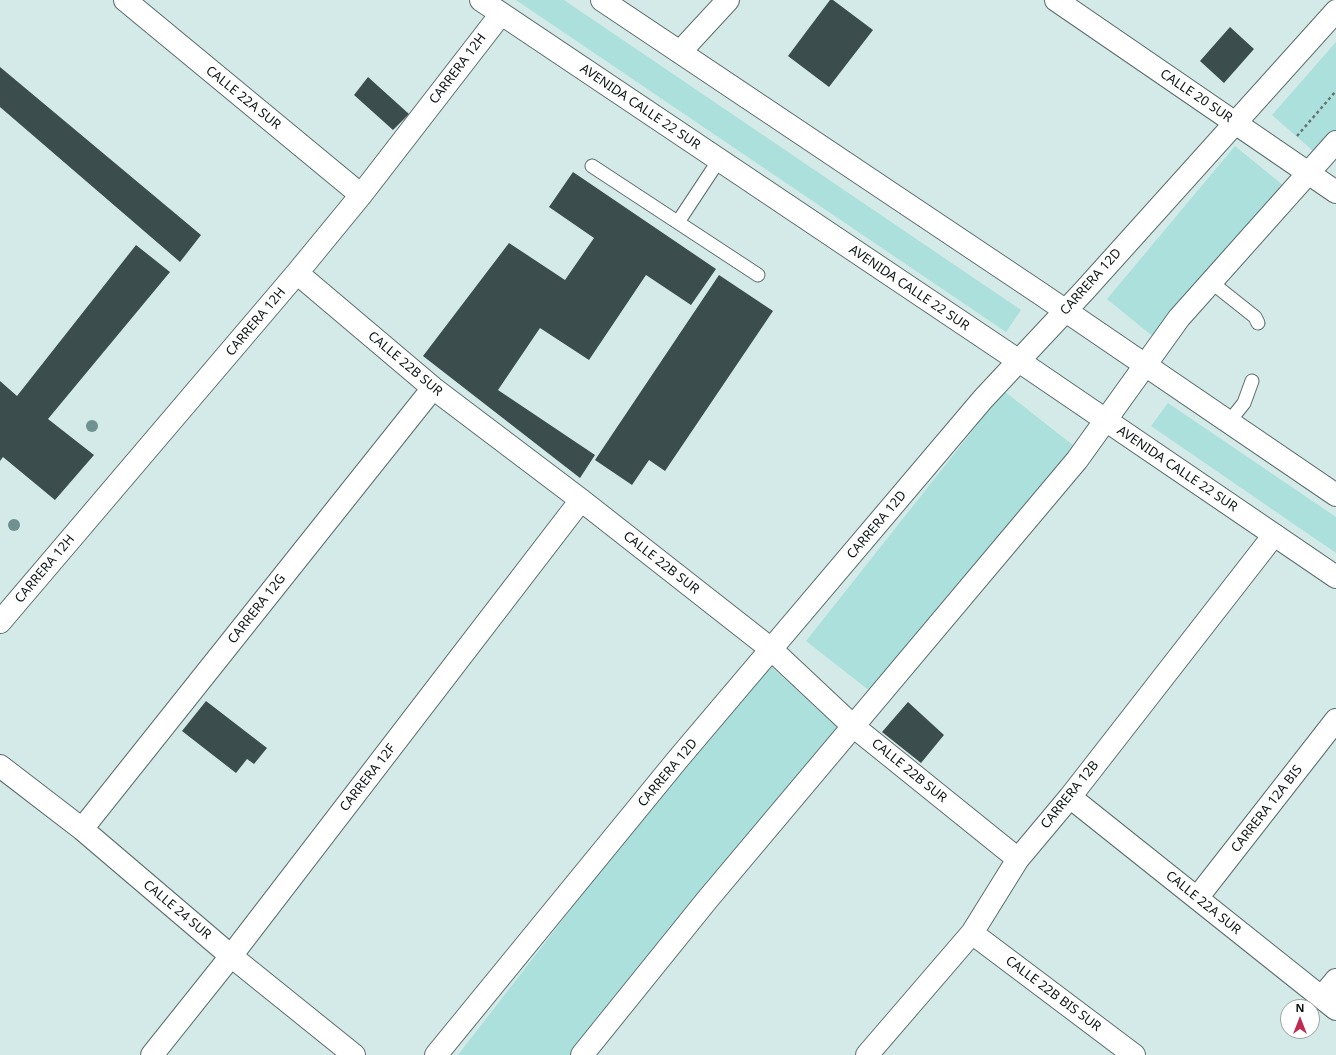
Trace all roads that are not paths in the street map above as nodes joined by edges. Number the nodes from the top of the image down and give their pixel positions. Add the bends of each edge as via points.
1 (124, 0) edge
2 (481, 0) edge
3 (602, 0) edge
4 (728, 0) edge
5 (1056, 0) edge
6 (1336, 11) edge
7 (501, 14) junction
8 (680, 52) junction
9 (1235, 122) junction
10 (1336, 142) edge
11 (719, 160) junction
12 (592, 166) dead end
13 (1308, 173) junction
14 (1336, 192) edge
15 (361, 195) junction
16 (678, 222) junction
17 (297, 273) junction
18 (758, 275) dead end
19 (1211, 282) junction
20 (1066, 311) junction
21 (1258, 322) dead end
22 (1019, 361) junction
23 (1145, 365) junction
24 (1252, 381) dead end
25 (433, 388) junction
26 (1106, 420) junction
27 (1228, 422) junction
28 (1336, 495) edge
29 (582, 500) junction
30 (1274, 535) junction
31 (1336, 577) edge
32 (0, 622) edge
33 (771, 650) junction
34 (1336, 720) edge
35 (853, 726) junction
36 (0, 766) edge
37 (1070, 797) junction
38 (82, 829) junction
39 (1018, 859) junction
40 (1197, 898) junction
41 (972, 933) junction
42 (231, 956) junction
43 (1336, 980) edge
44 (1329, 1003) edge
45 (869, 1054) edge
46 (152, 1055) edge
47 (354, 1055) edge
48 (436, 1055) edge
49 (582, 1055) edge
50 (1134, 1055) edge

1 - 15 street, CALLE 22A SUR
2 - 7 street, AVENIDA CALLE 22 SUR
3 - 8 street
4 - 8 street
5 - 9 street, CALLE 20 SUR
6 - 9 street, CARRERA 12D
7 - 11 street, AVENIDA CALLE 22 SUR
7 - 15 street, CARRERA 12H
8 - 20 street
9 - 13 street, CALLE 20 SUR
9 - 20 street, CARRERA 12D
10 - 13 street
11 - 16 lane
11 - 22 street, AVENIDA CALLE 22 SUR
12 - 16 lane
13 - 14 street, CALLE 20 SUR
13 - 19 street
15 - 17 street, CARRERA 12H
16 - 18 lane
17 - 25 street, CALLE 22B SUR
17 - 32 street, CARRERA 12H
19 - 21 lane
19 - 23 street via 1179,318
20 - 22 street, CARRERA 12D
20 - 23 street
22 - 26 street, AVENIDA CALLE 22 SUR
22 - 33 street, CARRERA 12D via 983,399
23 - 26 street
23 - 27 street
24 - 27 lane via 1244,403
25 - 29 street, CALLE 22B SUR
25 - 38 street, CARRERA 12G
26 - 30 street, AVENIDA CALLE 22 SUR
26 - 35 street via 1077,460
27 - 28 street
29 - 33 street, CALLE 22B SUR
29 - 42 street, CARRERA 12F
30 - 31 street, AVENIDA CALLE 22 SUR
30 - 37 street, CARRERA 12B
33 - 35 street, CALLE 22B SUR
33 - 48 street, CARRERA 12D via 678,759
34 - 40 street, CARRERA 12A BIS
35 - 39 street, CALLE 22B SUR
35 - 49 street via 707,900
36 - 38 street, CALLE 24 SUR
37 - 39 street, CARRERA 12B
37 - 40 street, CALLE 22A SUR
38 - 42 street, CALLE 24 SUR
39 - 41 street, CARRERA 12B
40 - 44 street, CALLE 22A SUR
41 - 45 street, CARRERA 12B
41 - 50 street, CALLE 22B BIS SUR
42 - 46 street, CARRERA 12F
42 - 47 street, CALLE 24 SUR
43 - 44 street

